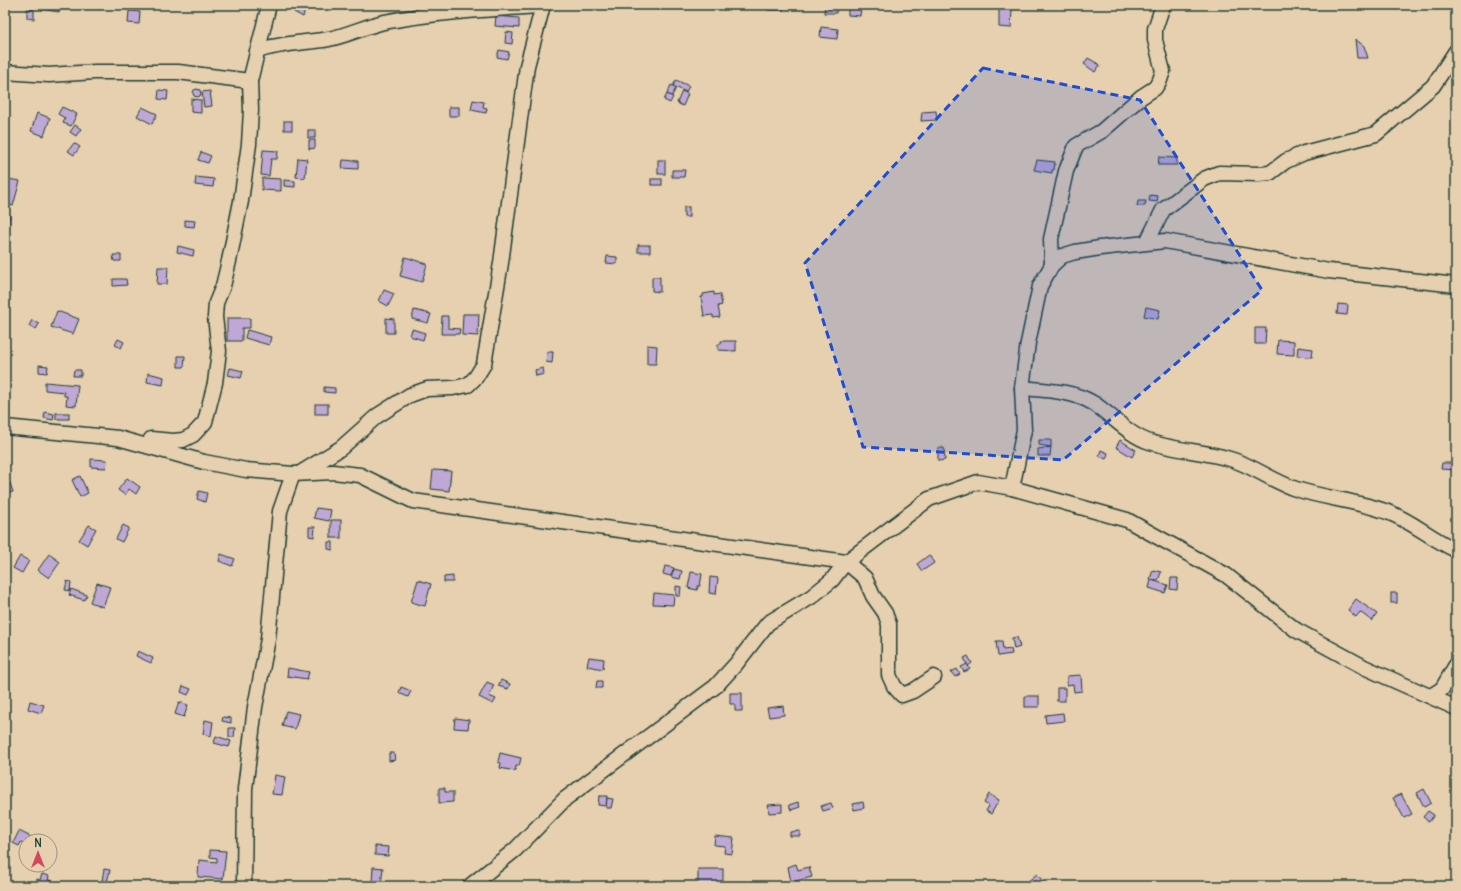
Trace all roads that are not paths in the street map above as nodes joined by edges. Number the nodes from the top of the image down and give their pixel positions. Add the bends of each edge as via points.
1 (269, 5) edge
2 (543, 5) edge
3 (1163, 5) edge
4 (1456, 50) edge
5 (257, 51) junction
6 (5, 72) edge
7 (250, 81) junction
8 (1147, 242) junction
9 (1052, 265) junction
10 (1456, 285) edge
11 (1022, 388) junction
12 (5, 427) edge
13 (138, 442) junction
14 (297, 473) junction
15 (1012, 488) junction
16 (1456, 550) edge
17 (846, 562) junction
18 (1456, 665) edge
19 (934, 677) dead end
20 (1431, 696) junction
21 (1456, 708) edge
22 (244, 886) edge
23 (470, 886) edge

1 - 5 street
2 - 5 street via 411,17 330,39 274,45
2 - 14 street via 527,66 501,263 484,364 468,385 427,389 410,395 377,416 341,448
3 - 9 street via 1155,29 1155,40 1163,71 1160,80 1155,88 1102,131 1076,146 1066,171 1051,239
4 - 8 street via 1433,86 1376,134 1304,153 1286,161 1270,173 1219,173 1204,178 1163,210
5 - 7 street
6 - 7 street via 49,75 178,72
7 - 13 street via 249,144 229,261 216,304 219,351 215,383 205,422 193,435 184,440 146,439
8 - 9 street via 1075,252 1062,256
8 - 10 street via 1165,241 1328,271
9 - 11 street via 1040,286
11 - 15 street via 1024,430
11 - 16 street via 1082,398 1131,433 1165,447 1233,460 1295,489 1392,513
12 - 13 street
13 - 14 street via 204,462 246,470
14 - 17 street via 333,472 360,475 413,501
14 - 22 street via 280,511 268,639 249,752 245,789
15 - 17 street via 978,482 929,499
15 - 20 street via 1126,520 1226,575 1296,630 1364,667
17 - 19 street via 865,578 889,624 889,675 899,693 902,695 913,692
17 - 23 street via 832,580 811,597 768,623 716,686 566,798 515,850
18 - 20 street via 1442,690
20 - 21 street

